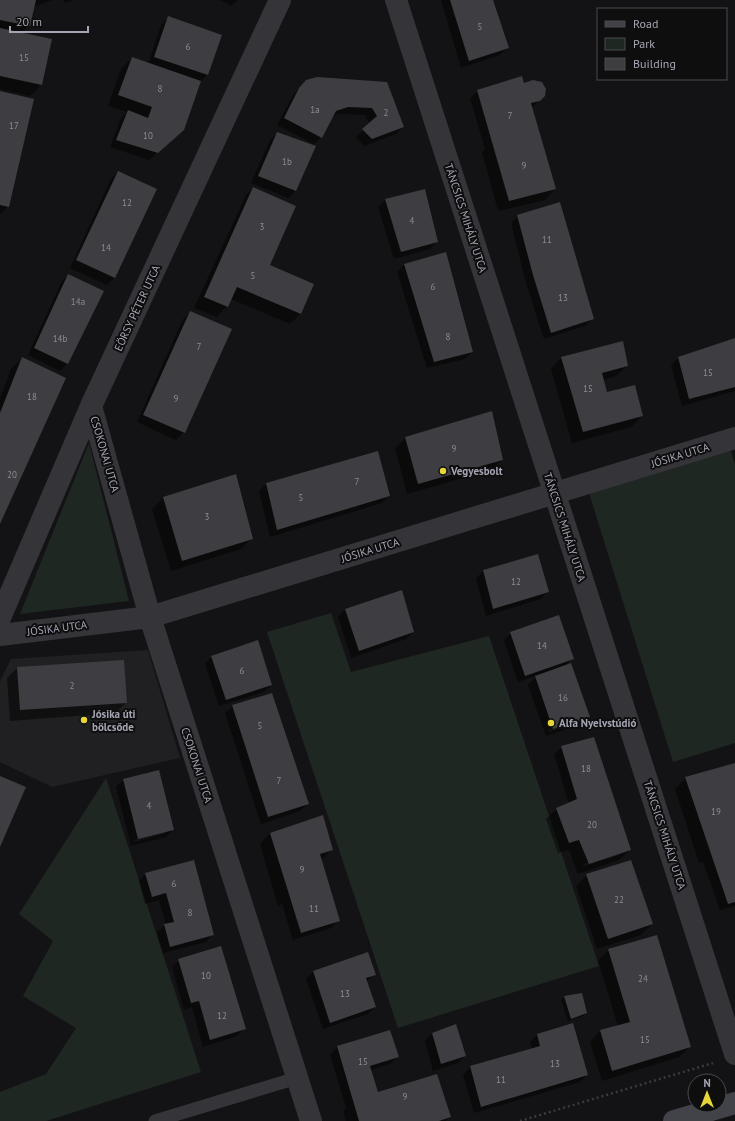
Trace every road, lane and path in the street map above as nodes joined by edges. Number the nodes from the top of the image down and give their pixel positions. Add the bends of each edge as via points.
1 (280, 0) edge
2 (396, 0) edge
3 (91, 406) junction
4 (735, 438) edge
5 (554, 493) junction
6 (150, 617) junction
7 (0, 618) edge
8 (0, 635) edge
9 (728, 1057) edge
10 (297, 1078) junction
11 (735, 1103) edge
12 (155, 1121) edge
13 (311, 1121) edge
14 (520, 1121) edge
15 (674, 1121) edge

1 - 3 street, EÖRSY PÉTER UTCA
2 - 5 street, TÁNCSICS MIHÁLY UTCA
3 - 6 street, CSOKONAI UTCA
3 - 7 street, EÖRSY PÉTER UTCA
4 - 5 street, JÓSIKA UTCA
5 - 6 street, JÓSIKA UTCA
5 - 9 street, TÁNCSICS MIHÁLY UTCA
6 - 8 street, JÓSIKA UTCA
6 - 10 street, CSOKONAI UTCA
9 - 14 path
10 - 12 lane
10 - 13 street, CSOKONAI UTCA
11 - 15 street

